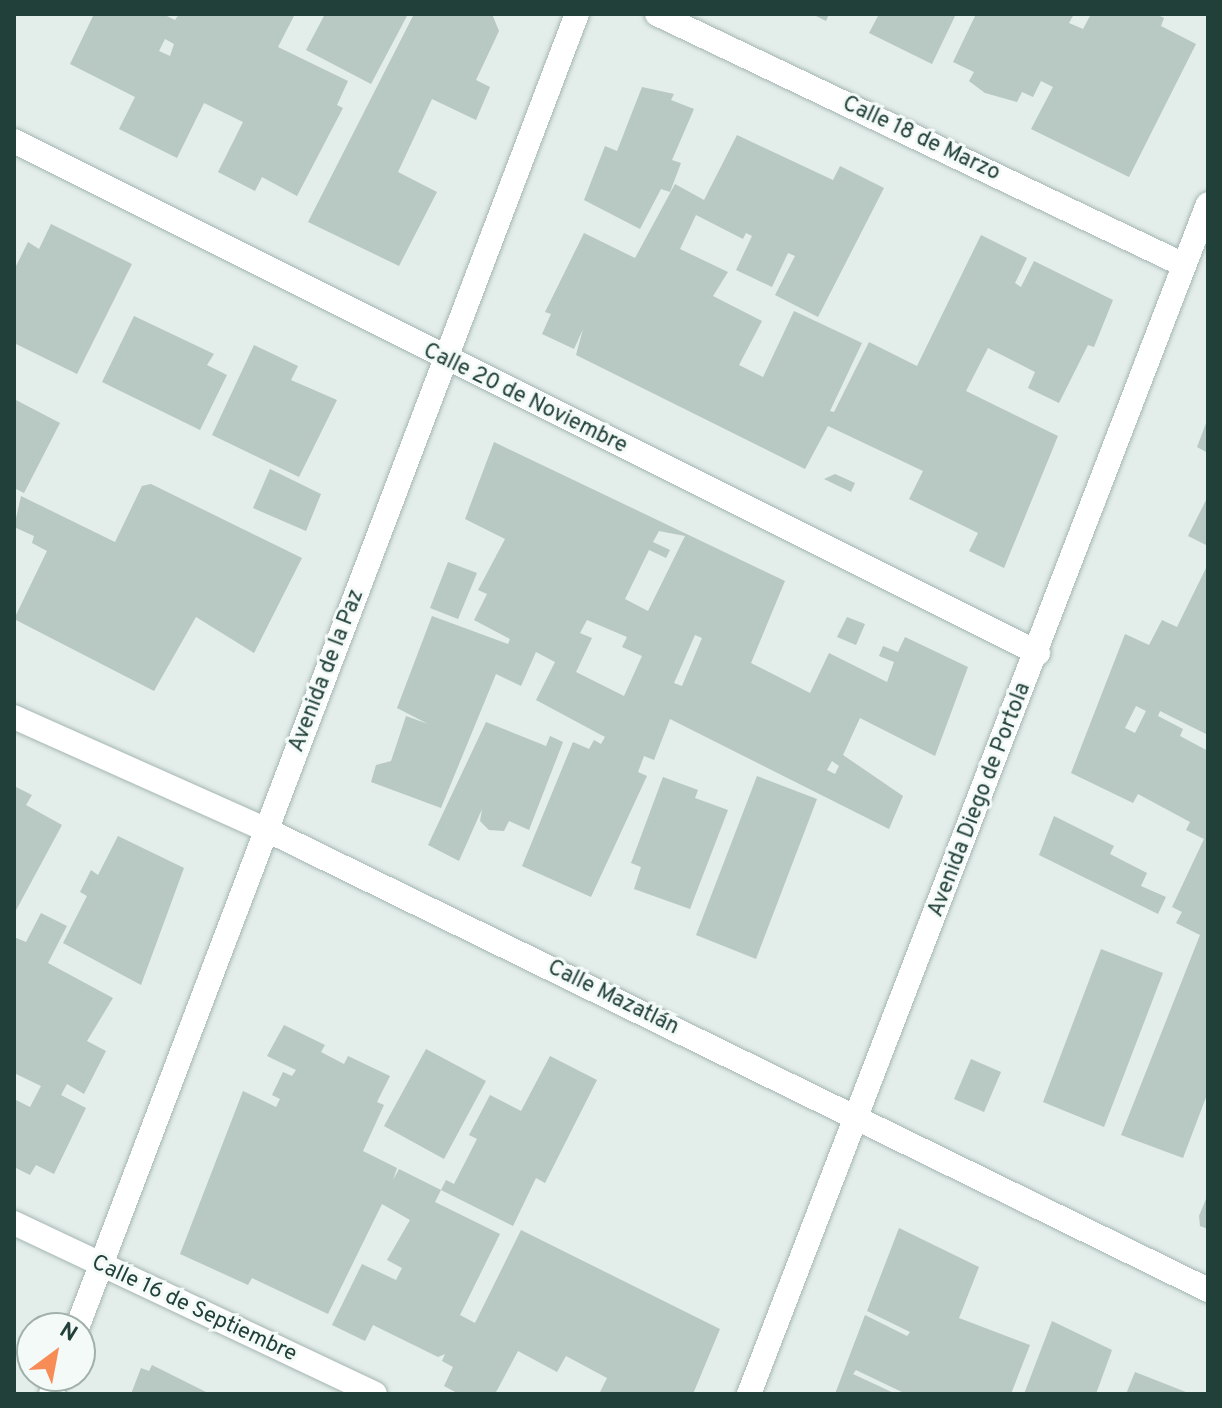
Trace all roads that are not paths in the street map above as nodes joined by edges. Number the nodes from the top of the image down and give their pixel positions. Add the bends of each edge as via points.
1 (577, 14) edge
2 (657, 14) edge
3 (14, 141) edge
4 (1208, 204) edge
5 (1184, 265) junction
6 (444, 359) junction
7 (1038, 653) junction
8 (14, 717) edge
9 (267, 830) junction
10 (856, 1116) junction
11 (14, 1223) edge
12 (101, 1264) junction
13 (1208, 1290) edge
14 (83, 1312) edge
15 (375, 1394) edge
16 (749, 1394) edge

1 - 6 street, Avenida de la Paz
2 - 5 street, Calle 18 de Marzo
3 - 6 street, Calle 20 de Noviembre
4 - 5 street, Avenida Diego de Portola
5 - 7 street, Avenida Diego de Portola
6 - 7 street, Calle 20 de Noviembre
6 - 9 street, Avenida de la Paz
7 - 10 street, Avenida Diego de Portola
8 - 9 street, Calle Mazatlán
9 - 10 street, Calle Mazatlán
9 - 12 street, Avenida de la Paz
10 - 13 street, Calle Mazatlán
10 - 16 street, Avenida Diego de Portola
11 - 12 street, Calle 16 de Septiembre
12 - 14 street, Avenida de la Paz
12 - 15 street, Calle 16 de Septiembre

